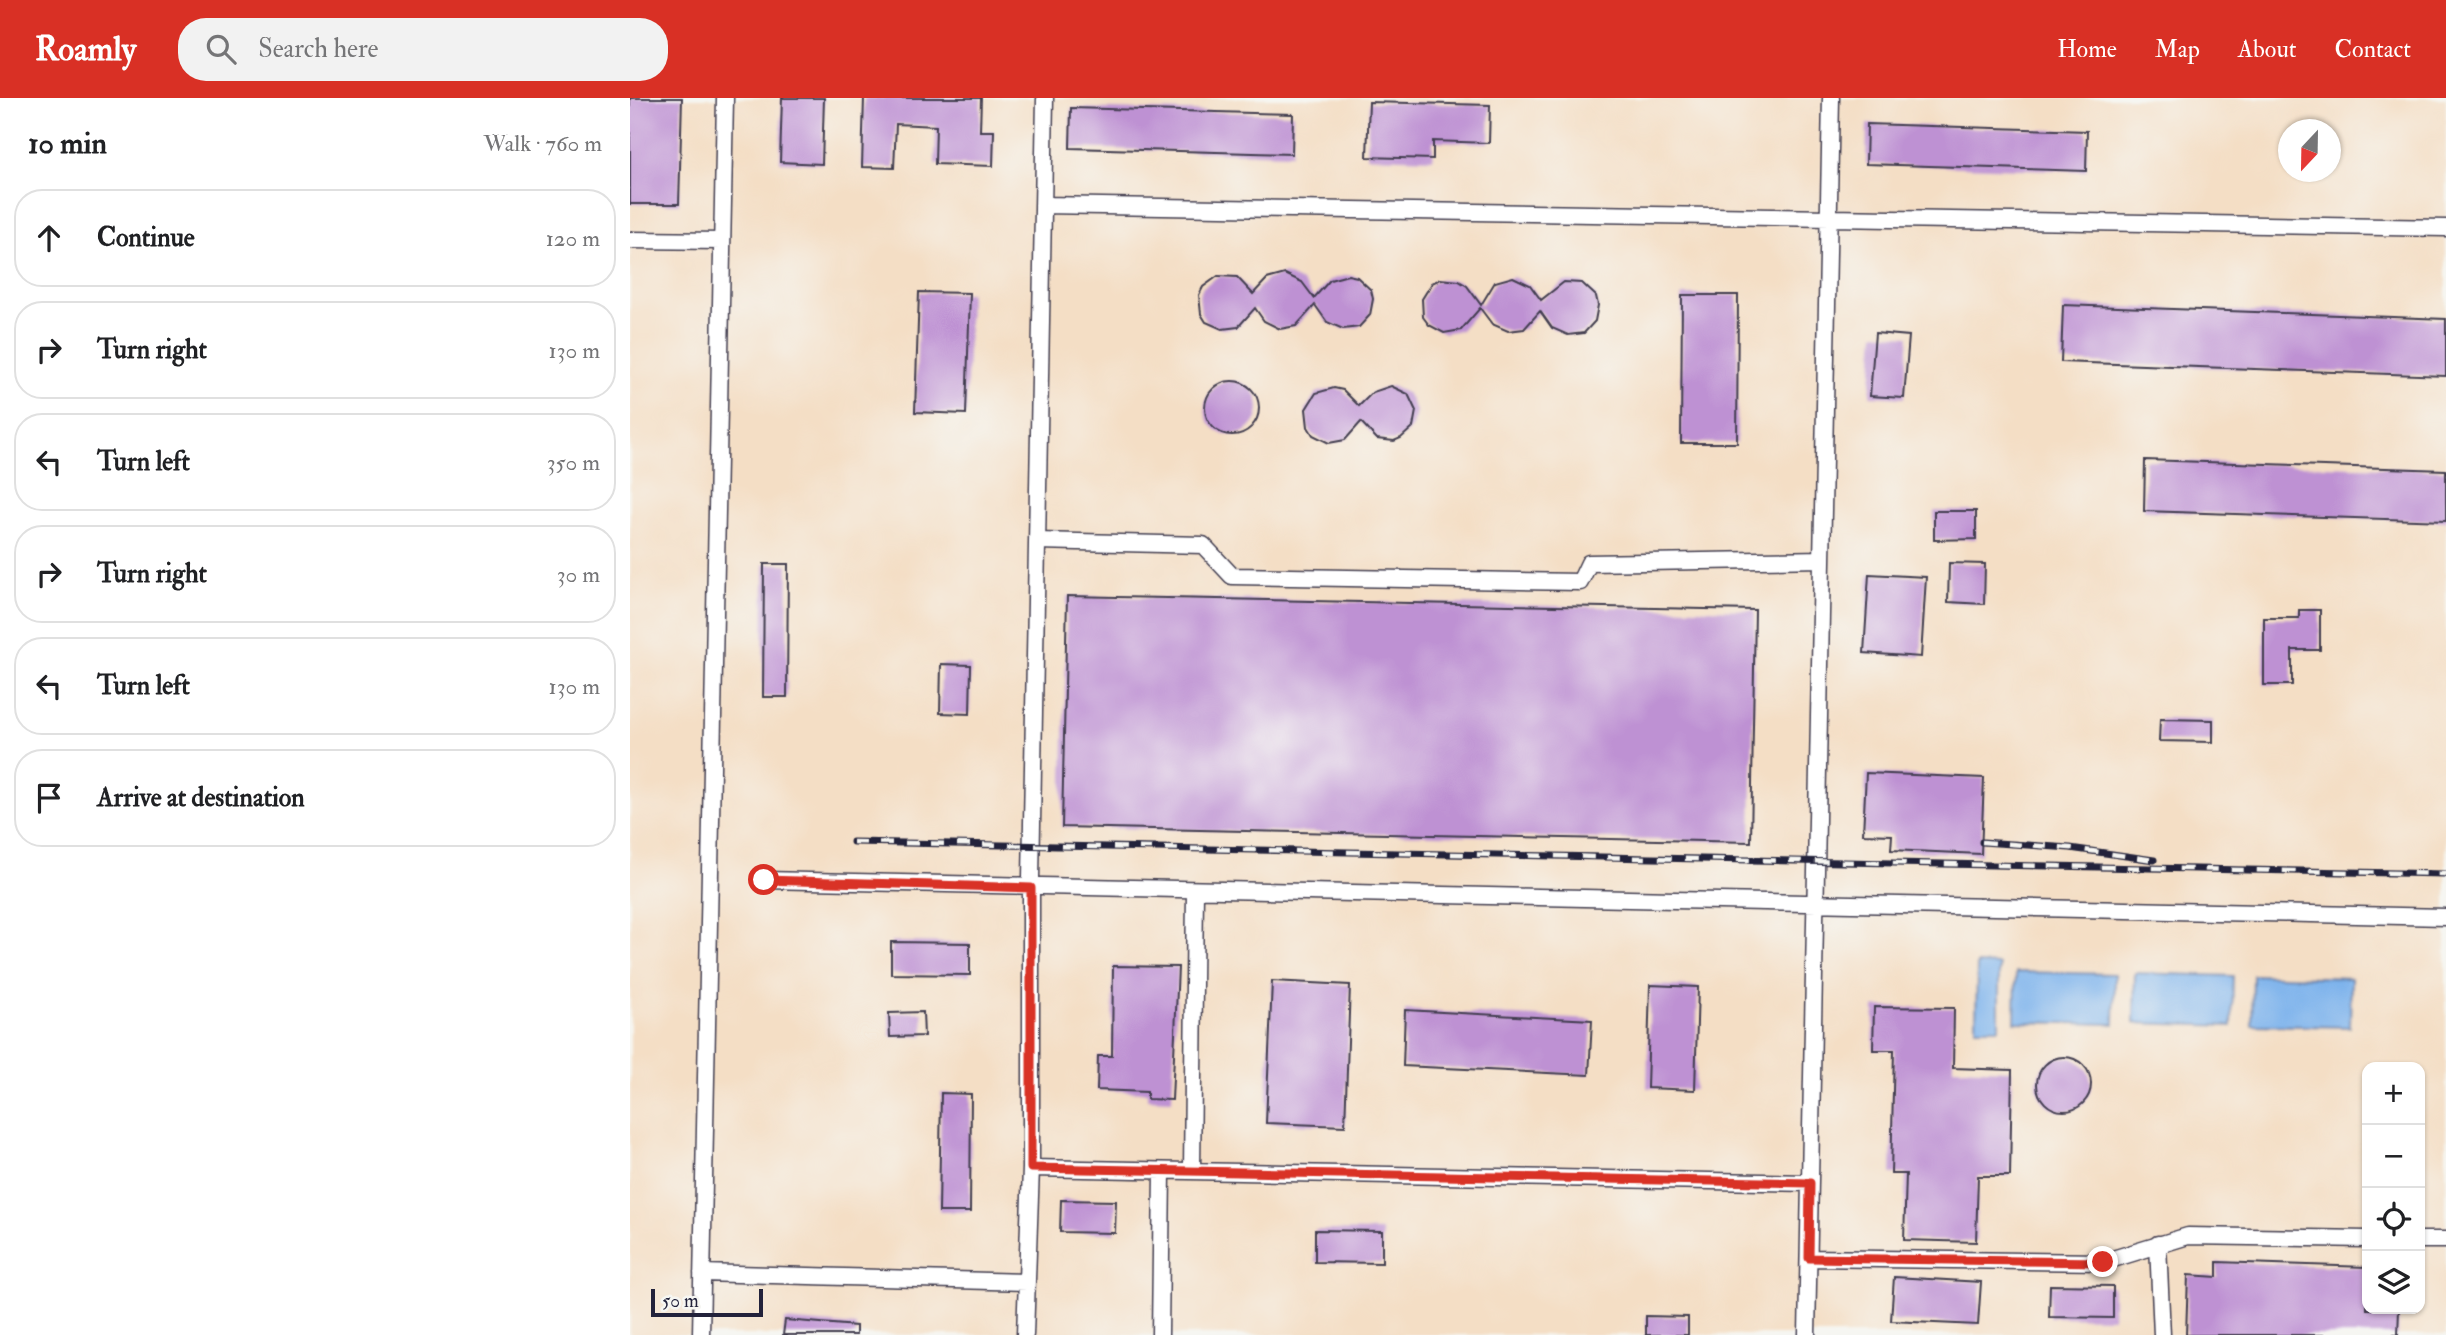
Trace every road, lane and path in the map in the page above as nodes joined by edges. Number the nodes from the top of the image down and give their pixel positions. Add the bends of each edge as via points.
1 (725, 98) edge
2 (1045, 98) edge
3 (1831, 98) edge
4 (1043, 205) junction
5 (1828, 218) junction
6 (2446, 228) edge
7 (630, 240) edge
8 (722, 241) junction
9 (1037, 541) junction
10 (1822, 559) junction
11 (764, 880) dead end
12 (1031, 888) junction
13 (1195, 891) junction
14 (1815, 905) junction
15 (2446, 917) edge
16 (1031, 1168) junction
17 (1162, 1171) junction
18 (1192, 1171) junction
19 (1810, 1183) junction
20 (2362, 1239) edge
21 (2425, 1240) edge
22 (2446, 1240) edge
23 (2158, 1244) junction
24 (1809, 1258) junction
25 (702, 1273) junction
26 (1027, 1282) junction
27 (701, 1335) edge
28 (1025, 1335) edge
29 (1160, 1335) edge
30 (1807, 1335) edge
31 (2162, 1335) edge

1 - 8 lane
2 - 4 lane
3 - 5 lane
4 - 5 lane
4 - 9 lane
5 - 6 lane
5 - 10 lane
7 - 8 lane
8 - 25 lane
9 - 10 lane via 1203,545 1233,576 1580,582 1589,563
9 - 12 lane
10 - 14 lane
11 - 12 lane
12 - 13 lane
12 - 16 lane
13 - 14 lane
13 - 18 lane
14 - 15 lane
14 - 19 lane
16 - 17 lane
16 - 26 lane
17 - 18 lane
17 - 29 lane
18 - 19 lane
19 - 24 lane
20 - 23 lane via 2188,1236
21 - 22 lane
23 - 24 lane via 2103,1262
23 - 31 lane
24 - 30 lane
25 - 26 lane
25 - 27 lane
26 - 28 lane

